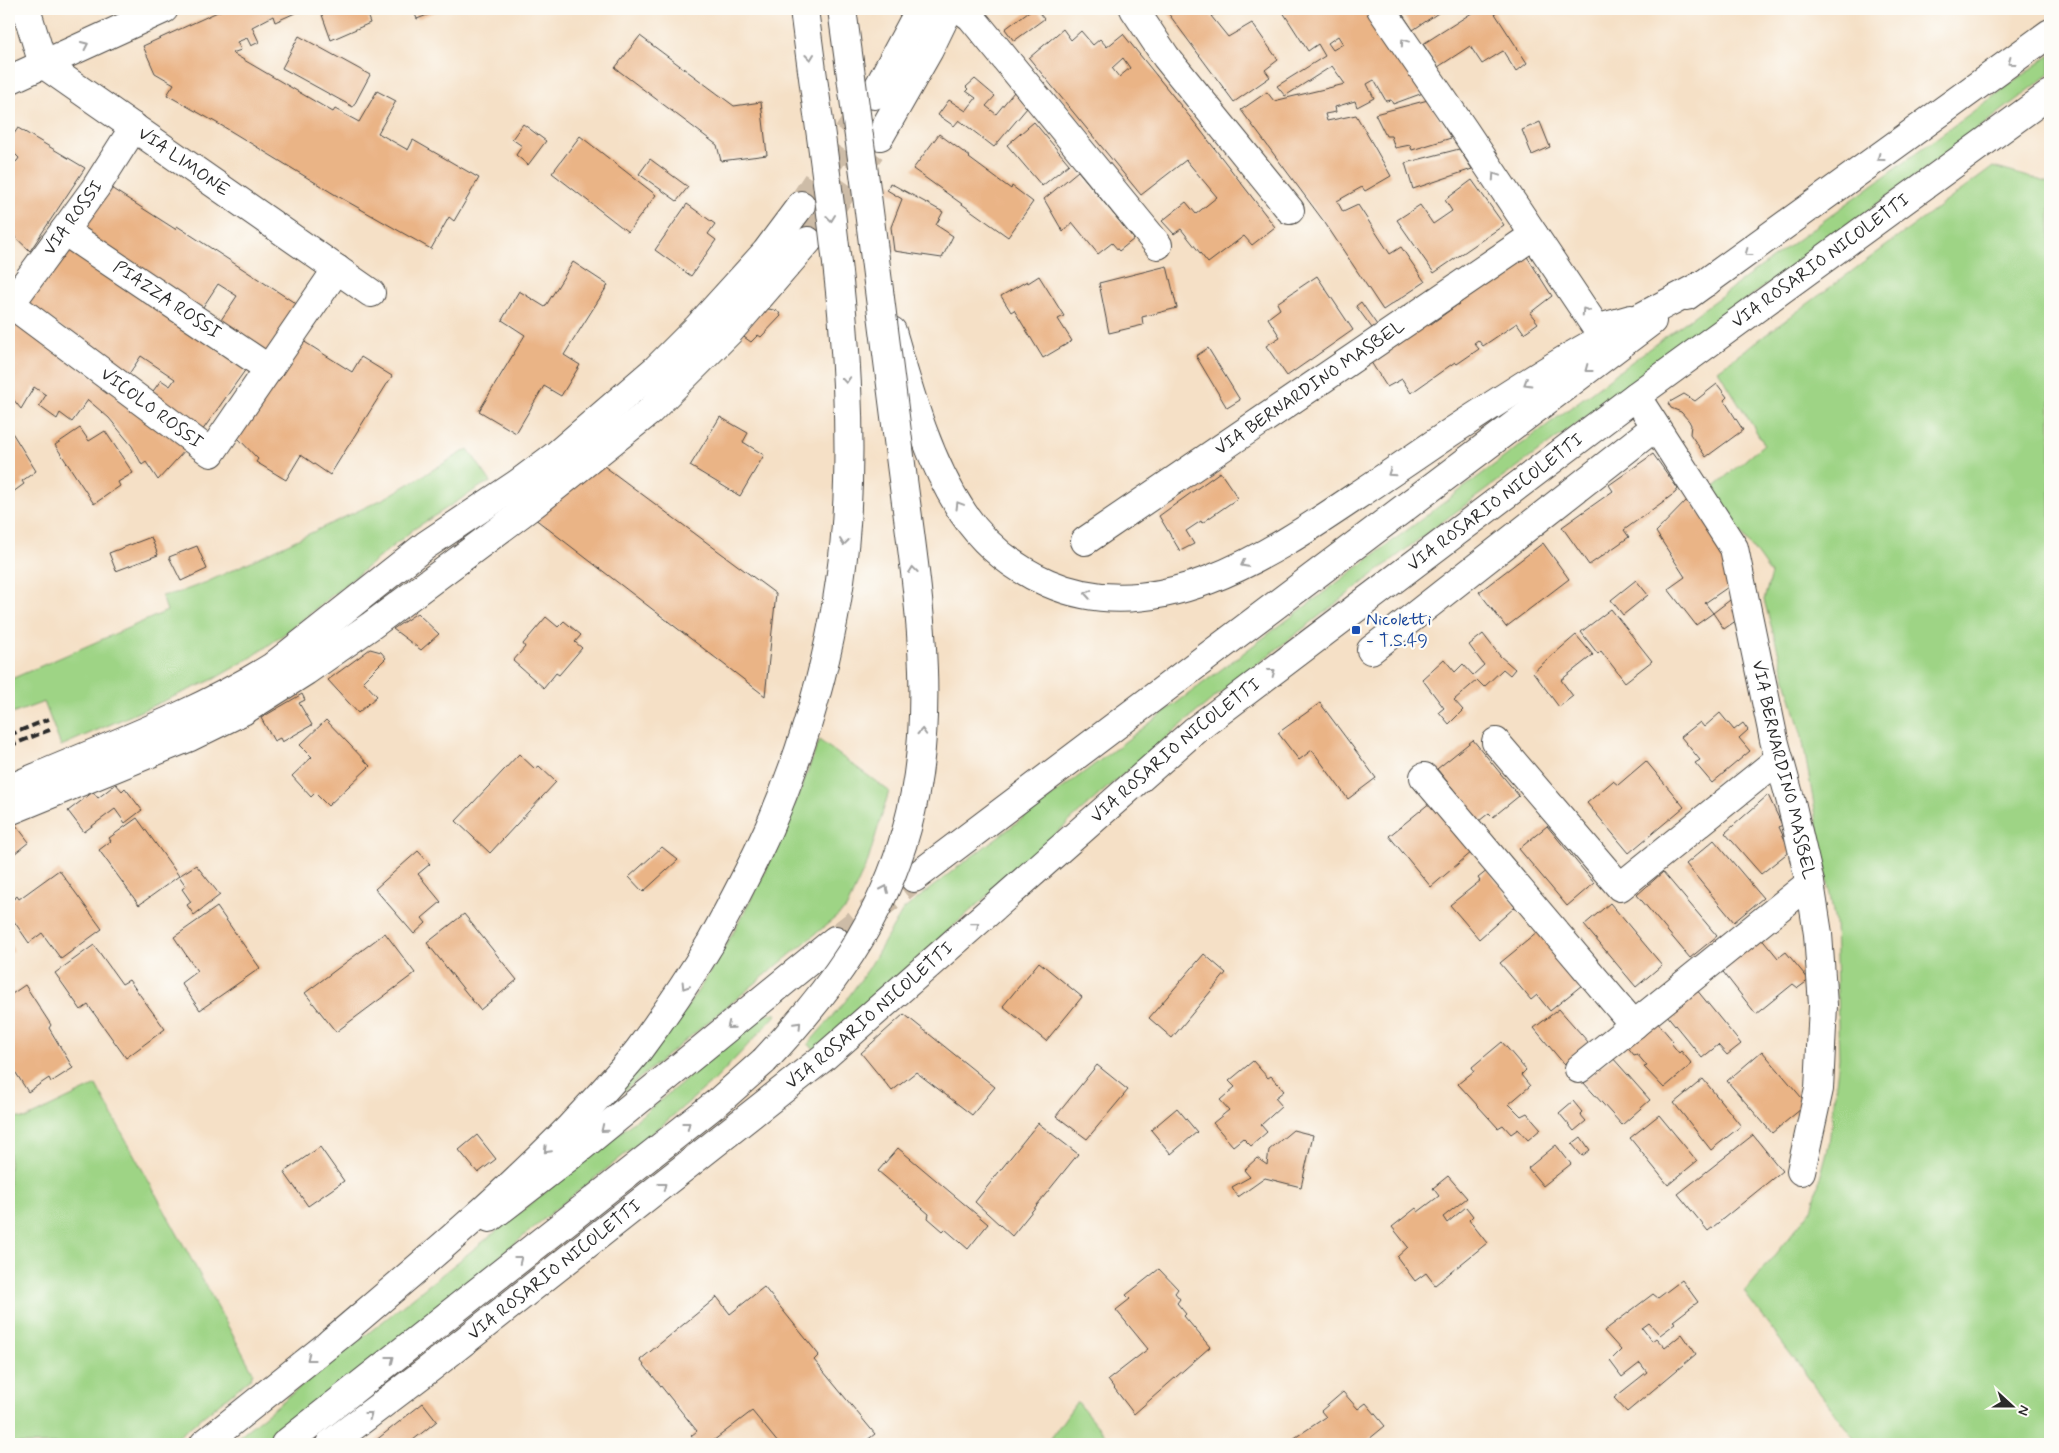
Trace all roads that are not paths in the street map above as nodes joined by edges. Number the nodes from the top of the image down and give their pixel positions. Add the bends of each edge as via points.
1 (26, 9) edge
2 (164, 9) edge
3 (804, 9) edge
4 (842, 9) edge
5 (920, 9) edge
6 (949, 9) edge
7 (960, 9) edge
8 (1134, 9) edge
9 (1381, 9) edge
10 (2050, 33) edge
11 (43, 64) junction
12 (9, 80) edge
13 (2050, 94) edge
14 (874, 95) tunnel mouth
15 (134, 127) junction
16 (880, 136) tunnel mouth
17 (801, 205) tunnel mouth
18 (1290, 210) dead end
19 (64, 231) junction
20 (1534, 235) junction
21 (808, 241) tunnel mouth
22 (1158, 245) dead end
23 (337, 269) junction
24 (878, 282) junction
25 (1707, 282) junction
26 (371, 293) dead end
27 (10, 305) edge
28 (1658, 309) junction
29 (268, 369) junction
30 (1636, 396) junction
31 (1655, 427) junction
32 (1085, 541) dead end
33 (1371, 650) dead end
34 (1496, 742) dead end
35 (1779, 759) junction
36 (1424, 777) dead end
37 (9, 789) edge
38 (9, 811) edge
39 (914, 878) tunnel mouth
40 (1810, 883) junction
41 (835, 940) tunnel mouth
42 (1634, 1025) junction
43 (1579, 1070) dead end
44 (1801, 1172) dead end
45 (331, 1342) junction
46 (204, 1444) edge
47 (285, 1444) edge
48 (330, 1444) edge

1 - 11 main road
11 -> 2 main road
3 -> 45 main road, bridge via 841,312 847,395 846,525 825,658 809,716 770,826 710,944 648,1037 536,1162
4 - 24 main road, bridge
5 - 14 main road
6 - 16 main road
7 - 22 main road via 971,17
8 - 18 main road via 1166,57
20 -> 9 main road
10 -> 25 main road
11 - 12 main road
11 - 15 main road, VIA LIMONE
13 - 30 main road, VIA ROSARIO NICOLETTI
15 - 19 main road, VIA ROSSI
15 - 23 main road, VIA LIMONE
17 - 37 main road via 766,252 657,368 556,455 426,545 279,661 214,700
19 - 27 main road, VIA ROSSI
19 - 29 main road, PIAZZA ROSSI
28 -> 20 main road via 1620,323 1595,326
20 - 32 main road, VIA BERNARDINO MASBEL
21 - 38 main road via 729,332 649,412 534,504 372,625 306,671 190,738
23 - 26 main road, VIA LIMONE
23 - 29 main road
28 -> 24 main road, bridge via 1508,394 1332,513 1243,566 1151,596 1119,598 1062,589 1036,578 996,551 980,534 964,513 930,452
47 -> 24 main road, bridge via 719,1101 764,1061 834,980 875,913 894,871 918,782 924,675
25 - 28 main road
25 -> 39 main road via 1608,353
27 - 29 main road, VICOLO ROSSI via 211,453
30 - 31 main road, VIA BERNARDINO MASBEL
48 -> 30 main road, VIA ROSARIO NICOLETTI via 823,1058 1194,731
31 - 33 main road
31 - 35 main road, VIA BERNARDINO MASBEL via 1734,548
34 - 35 main road via 1620,887
35 - 40 main road, VIA BERNARDINO MASBEL
36 - 42 main road
40 - 42 main road
40 - 44 main road, VIA BERNARDINO MASBEL via 1818,934 1823,1005 1819,1089
41 -> 45 main road via 578,1150
42 - 43 main road
45 -> 46 main road

